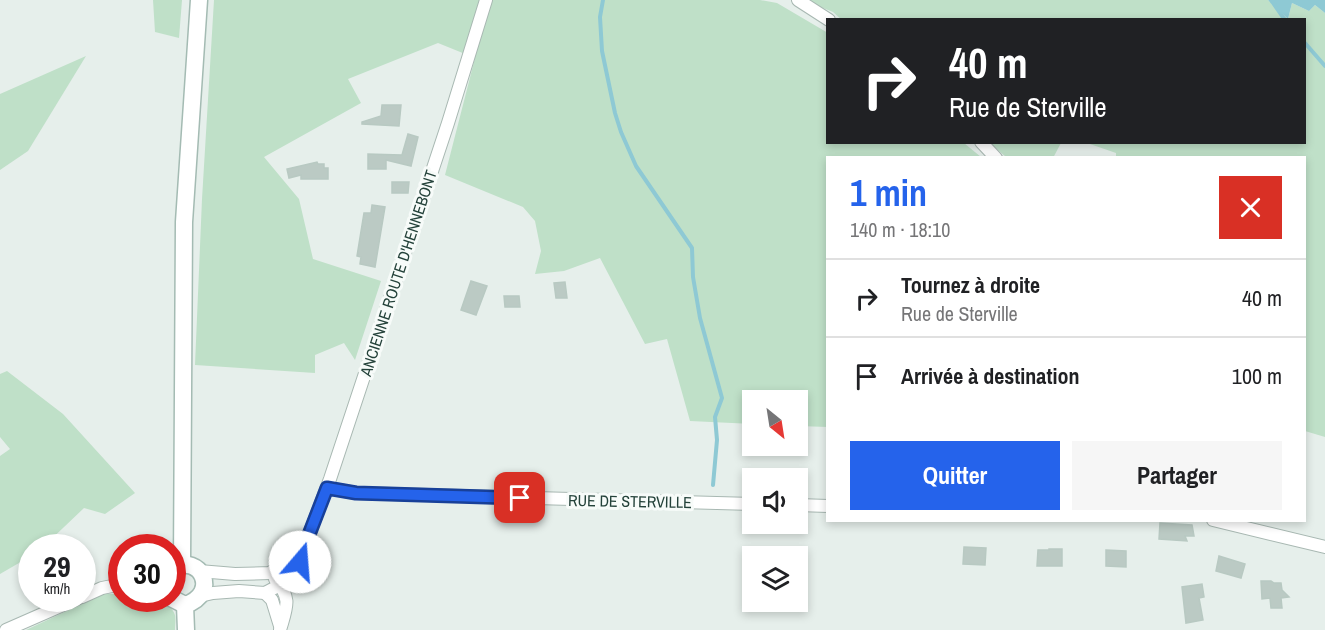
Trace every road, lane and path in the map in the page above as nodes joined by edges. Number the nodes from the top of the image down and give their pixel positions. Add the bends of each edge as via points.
1 (199, 0) edge
2 (486, 0) edge
3 (798, 0) edge
4 (826, 18) edge
5 (983, 144) edge
6 (994, 156) edge
7 (327, 488) junction
8 (742, 504) edge
9 (808, 505) edge
10 (826, 506) edge
11 (1221, 522) edge
12 (178, 534) edge
13 (305, 545) junction
14 (1325, 547) edge
15 (186, 566) edge
16 (199, 571) junction
17 (270, 573) junction
18 (280, 585) junction
19 (265, 593) junction
20 (200, 596) junction
21 (186, 601) edge
22 (48, 612) edge
23 (181, 612) edge
24 (280, 629) edge
25 (6, 630) edge
26 (186, 630) edge

1 - 12 main road via 184,222
2 - 7 street, ANCIENNE ROUTE D'HENNEBONT
3 - 4 street
5 - 6 street
7 - 8 street, RUE DE STERVILLE via 367,494
7 - 13 street, ANCIENNE ROUTE D'HENNEBONT
9 - 10 street
11 - 14 street
13 - 17 street
13 - 18 street, ANCIENNE ROUTE D'HENNEBONT via 300,562
15 - 16 main road
16 - 17 street
16 - 20 main road via 204,584
17 - 18 street
18 - 19 street
18 - 24 street via 288,602
19 - 20 street via 239,591
19 - 24 street via 272,600
20 - 21 main road
22 - 25 street
23 - 26 main road

